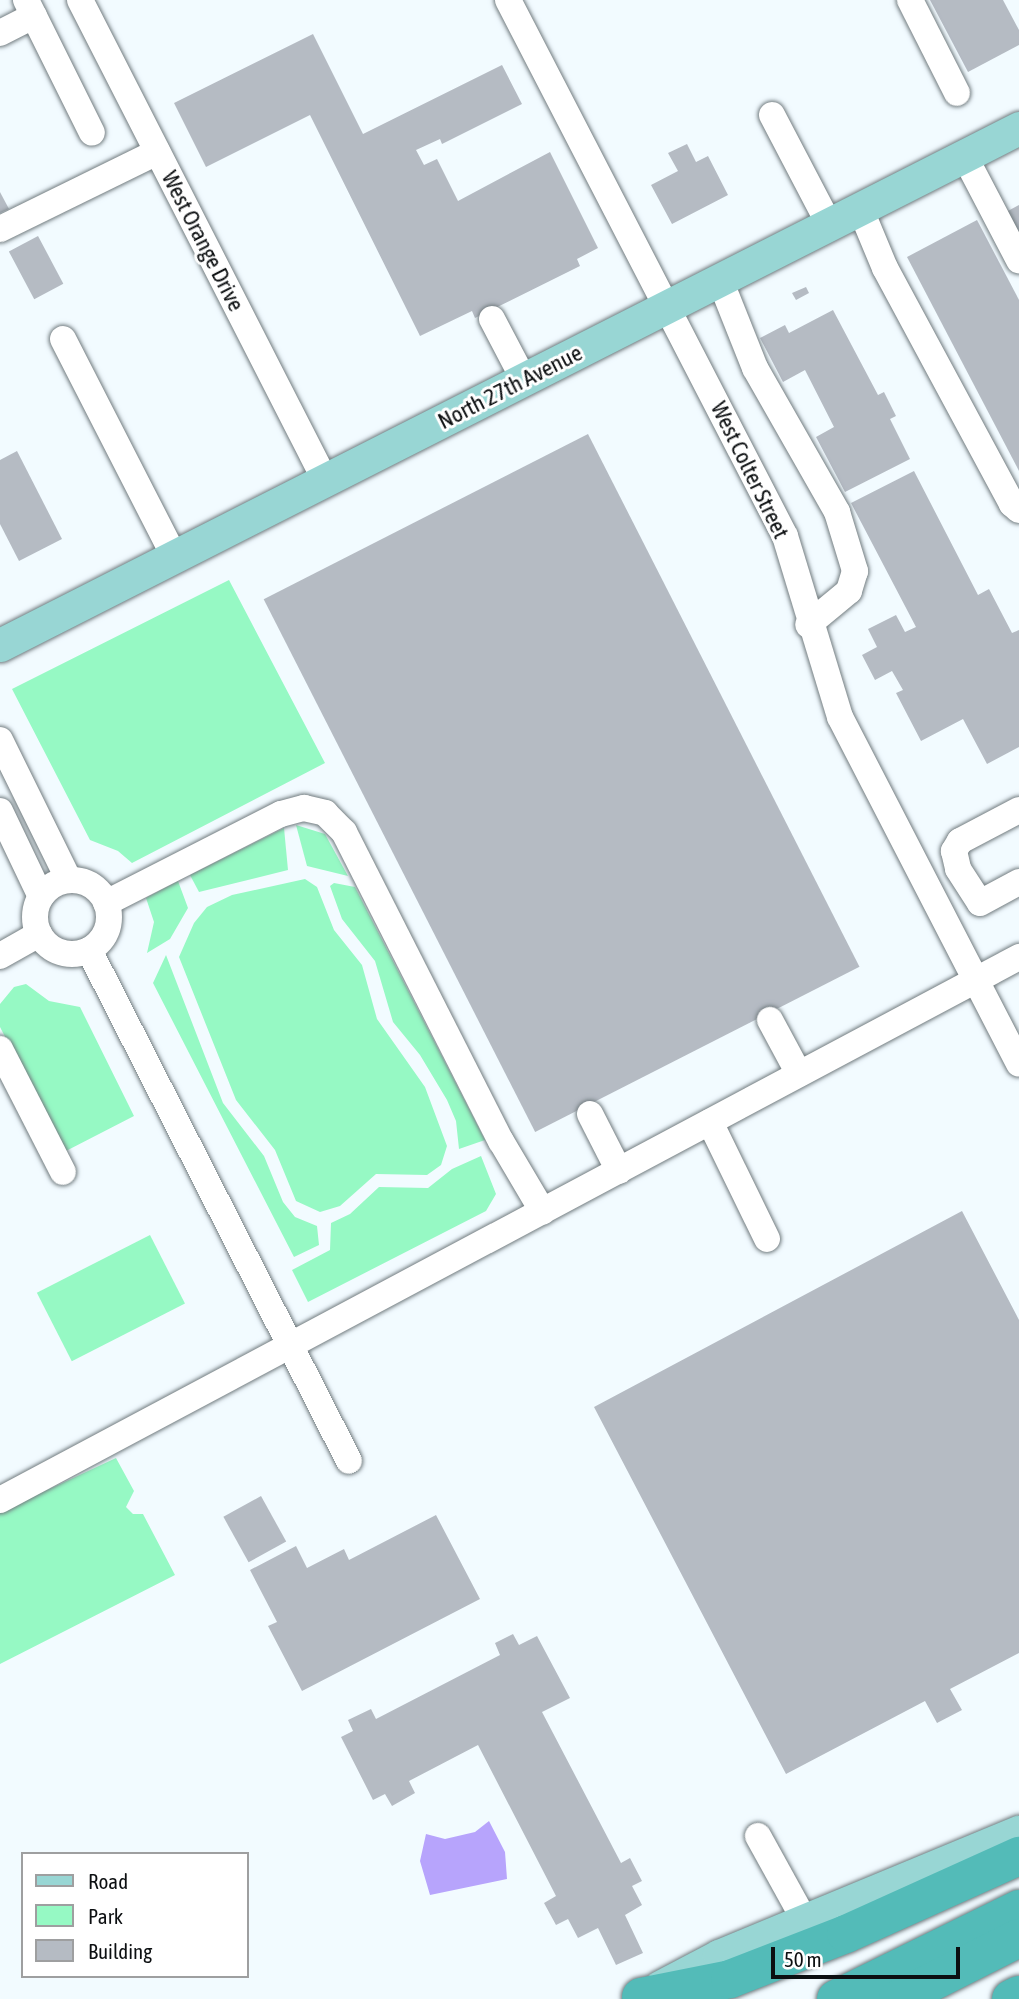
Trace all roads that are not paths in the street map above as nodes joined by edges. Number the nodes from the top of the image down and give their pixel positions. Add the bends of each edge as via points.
1 (80, 0) edge
2 (508, 0) edge
3 (911, 0) edge
4 (30, 8) edge
5 (0, 33) edge
6 (957, 93) dead end
7 (772, 115) dead end
8 (1019, 128) edge
9 (92, 133) dead end
10 (157, 152) junction
11 (964, 155) junction
12 (860, 208) junction
13 (829, 224) junction
14 (0, 229) edge
15 (1019, 260) edge
16 (720, 280) junction
17 (666, 307) junction
18 (492, 319) dead end
19 (63, 340) dead end
20 (524, 380) junction
21 (326, 482) junction
22 (1019, 510) edge
23 (175, 558) junction
24 (808, 625) junction
25 (0, 645) edge
26 (0, 740) edge
27 (1019, 810) edge
28 (0, 811) edge
29 (69, 880) junction
30 (1019, 882) edge
31 (41, 897) junction
32 (106, 903) junction
33 (39, 934) junction
34 (89, 950) junction
35 (0, 956) edge
36 (1019, 957) edge
37 (976, 982) junction
38 (770, 1020) dead end
39 (0, 1049) edge
40 (1019, 1064) edge
41 (799, 1074) junction
42 (590, 1114) dead end
43 (710, 1122) junction
44 (620, 1171) junction
45 (62, 1172) dead end
46 (543, 1212) junction
47 (767, 1238) dead end
48 (288, 1344) junction
49 (349, 1461) dead end
50 (0, 1500) edge
51 (1019, 1832) edge
52 (758, 1836) dead end
53 (1019, 1856) edge
54 (1019, 1909) edge
55 (805, 1921) junction
56 (1019, 1938) edge
57 (1019, 1963) edge
58 (1019, 1995) edge
59 (639, 1998) edge
60 (836, 1999) edge
61 (898, 1999) edge
62 (946, 1999) edge
63 (1011, 1999) edge

1 - 10 street, West Orange Drive
2 - 17 street, West Colter Street
3 - 6 street
4 - 5 street
4 - 9 street
7 - 13 street
8 - 11 main road, North 27th Avenue
10 - 14 street
10 - 21 street, West Orange Drive
11 - 12 main road, North 27th Avenue
11 - 15 street
12 - 13 main road, North 27th Avenue
12 - 22 street via 885,268
13 - 16 main road, North 27th Avenue
16 - 17 main road, North 27th Avenue
16 - 24 street via 755,368 837,512 855,571 849,591
17 - 20 main road, North 27th Avenue
17 - 24 street, West Colter Street via 785,536
18 - 20 street
19 - 23 street
20 - 21 main road, North 27th Avenue
21 - 23 main road, North 27th Avenue
23 - 25 main road, North 27th Avenue
24 - 37 street, West Colter Street via 840,717
26 - 29 street
27 - 30 street via 960,841 954,851 958,869 980,903
28 - 31 street
29 - 31 street via 49,888
29 - 32 street via 92,886
31 - 33 street via 35,919
32 - 34 street via 109,914 104,935
32 - 46 street via 281,814 304,808 325,813 344,832 501,1141
33 - 34 street via 65,954
33 - 35 street
34 - 48 street
36 - 37 street
37 - 40 street, West Colter Street
37 - 41 street
38 - 41 street
39 - 45 street
41 - 43 street
42 - 44 street
43 - 44 street
43 - 47 street
44 - 46 street
46 - 48 street
48 - 49 street
48 - 50 street
51 - 55 main road
52 - 55 street
53 - 59 highway via 846,1934 730,1979
54 - 60 highway
55 - 59 main road via 719,1956
56 - 61 highway
57 - 62 highway
58 - 63 highway

